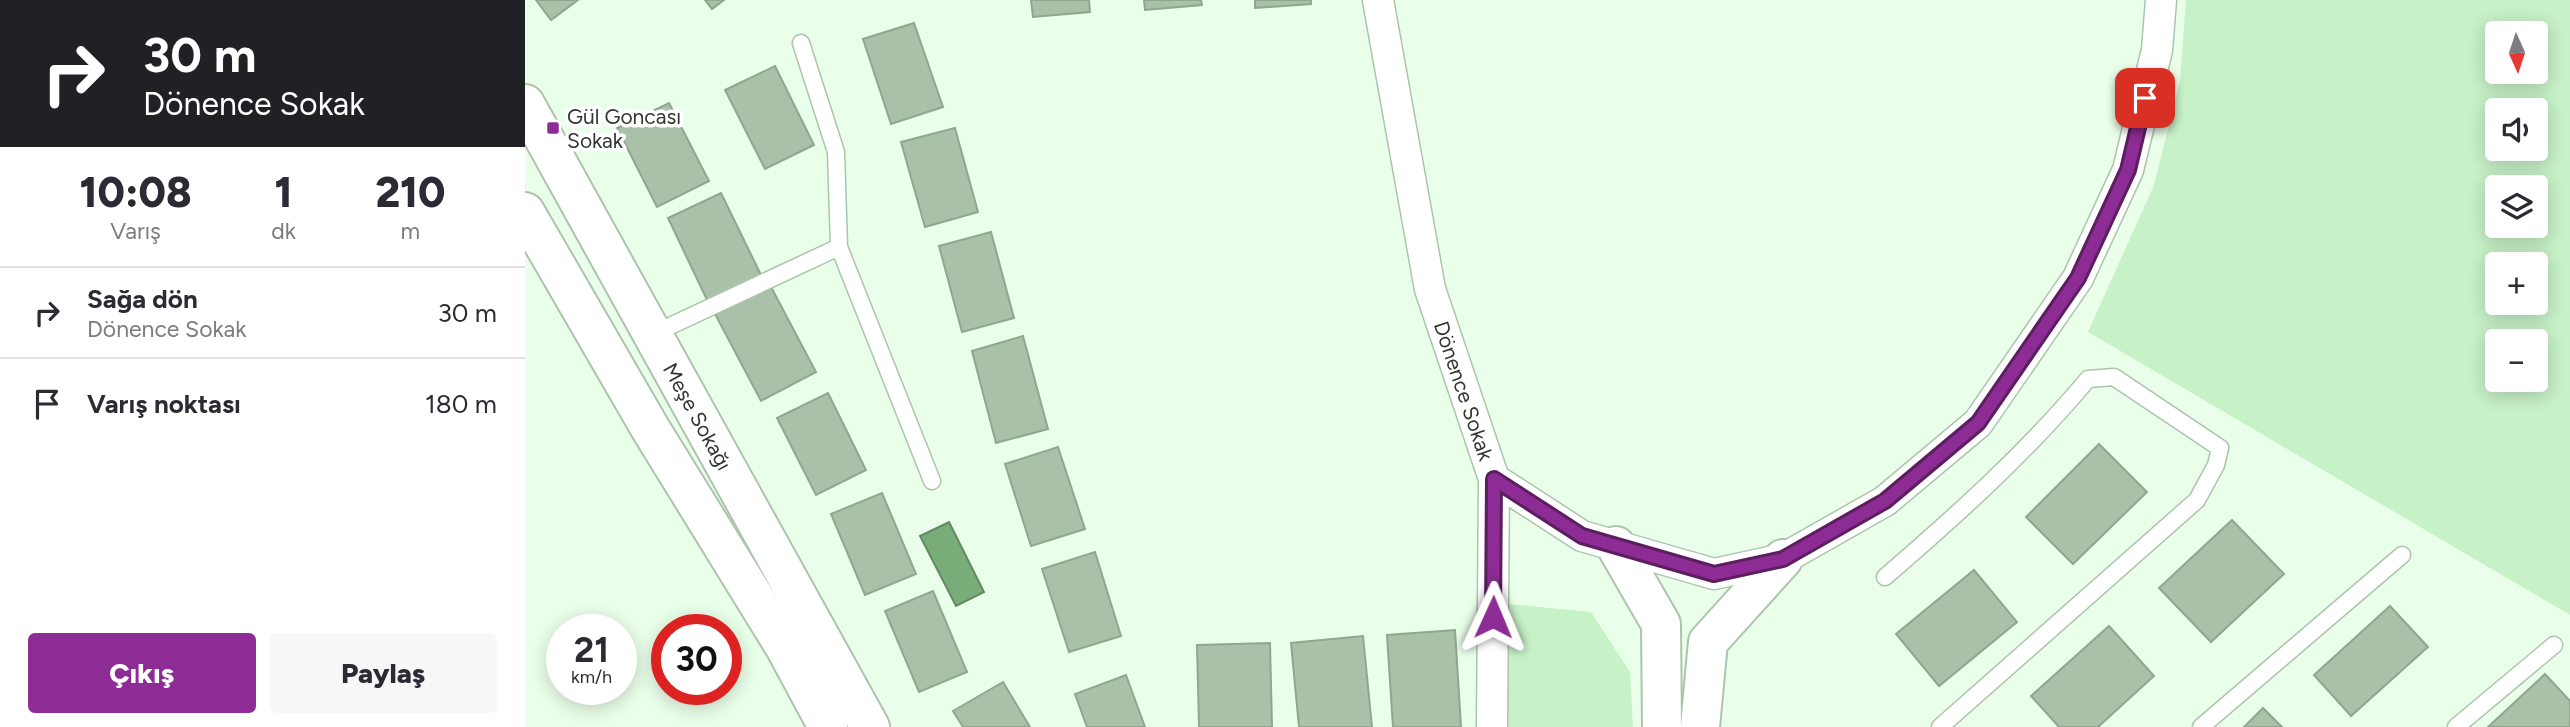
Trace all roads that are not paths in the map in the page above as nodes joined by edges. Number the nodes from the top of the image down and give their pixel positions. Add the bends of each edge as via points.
1 (1378, 0) edge
2 (2161, 0) edge
3 (801, 43) dead end
4 (525, 104) edge
5 (525, 212) edge
6 (839, 247) junction
7 (653, 334) junction
8 (1494, 479) junction
9 (932, 481) dead end
10 (1616, 546) junction
11 (2402, 555) dead end
12 (1783, 559) junction
13 (1885, 577) dead end
14 (2554, 645) dead end
15 (828, 727) edge
16 (870, 727) edge
17 (1492, 727) edge
18 (1663, 727) edge
19 (1700, 727) edge
20 (1940, 727) edge
21 (2201, 727) edge
22 (2456, 727) edge

1 - 8 street, Dönence Sokak via 1430,289
2 - 12 street, Dönence Sokak via 2157,50 2128,170 2078,278 1978,423 1885,501
3 - 6 lane via 836,152
4 - 7 street, Meşe Sokağı
5 - 15 street via 650,428 785,647
6 - 7 lane
6 - 9 lane
7 - 16 street, Meşe Sokağı
8 - 10 street, Dönence Sokak via 1582,536
8 - 17 street
10 - 12 street, Dönence Sokak via 1714,574
10 - 18 street via 1661,624
11 - 21 lane
12 - 19 street via 1708,642
13 - 20 lane via 1974,500 2088,379 2114,377 2220,448 2197,500
14 - 22 lane

